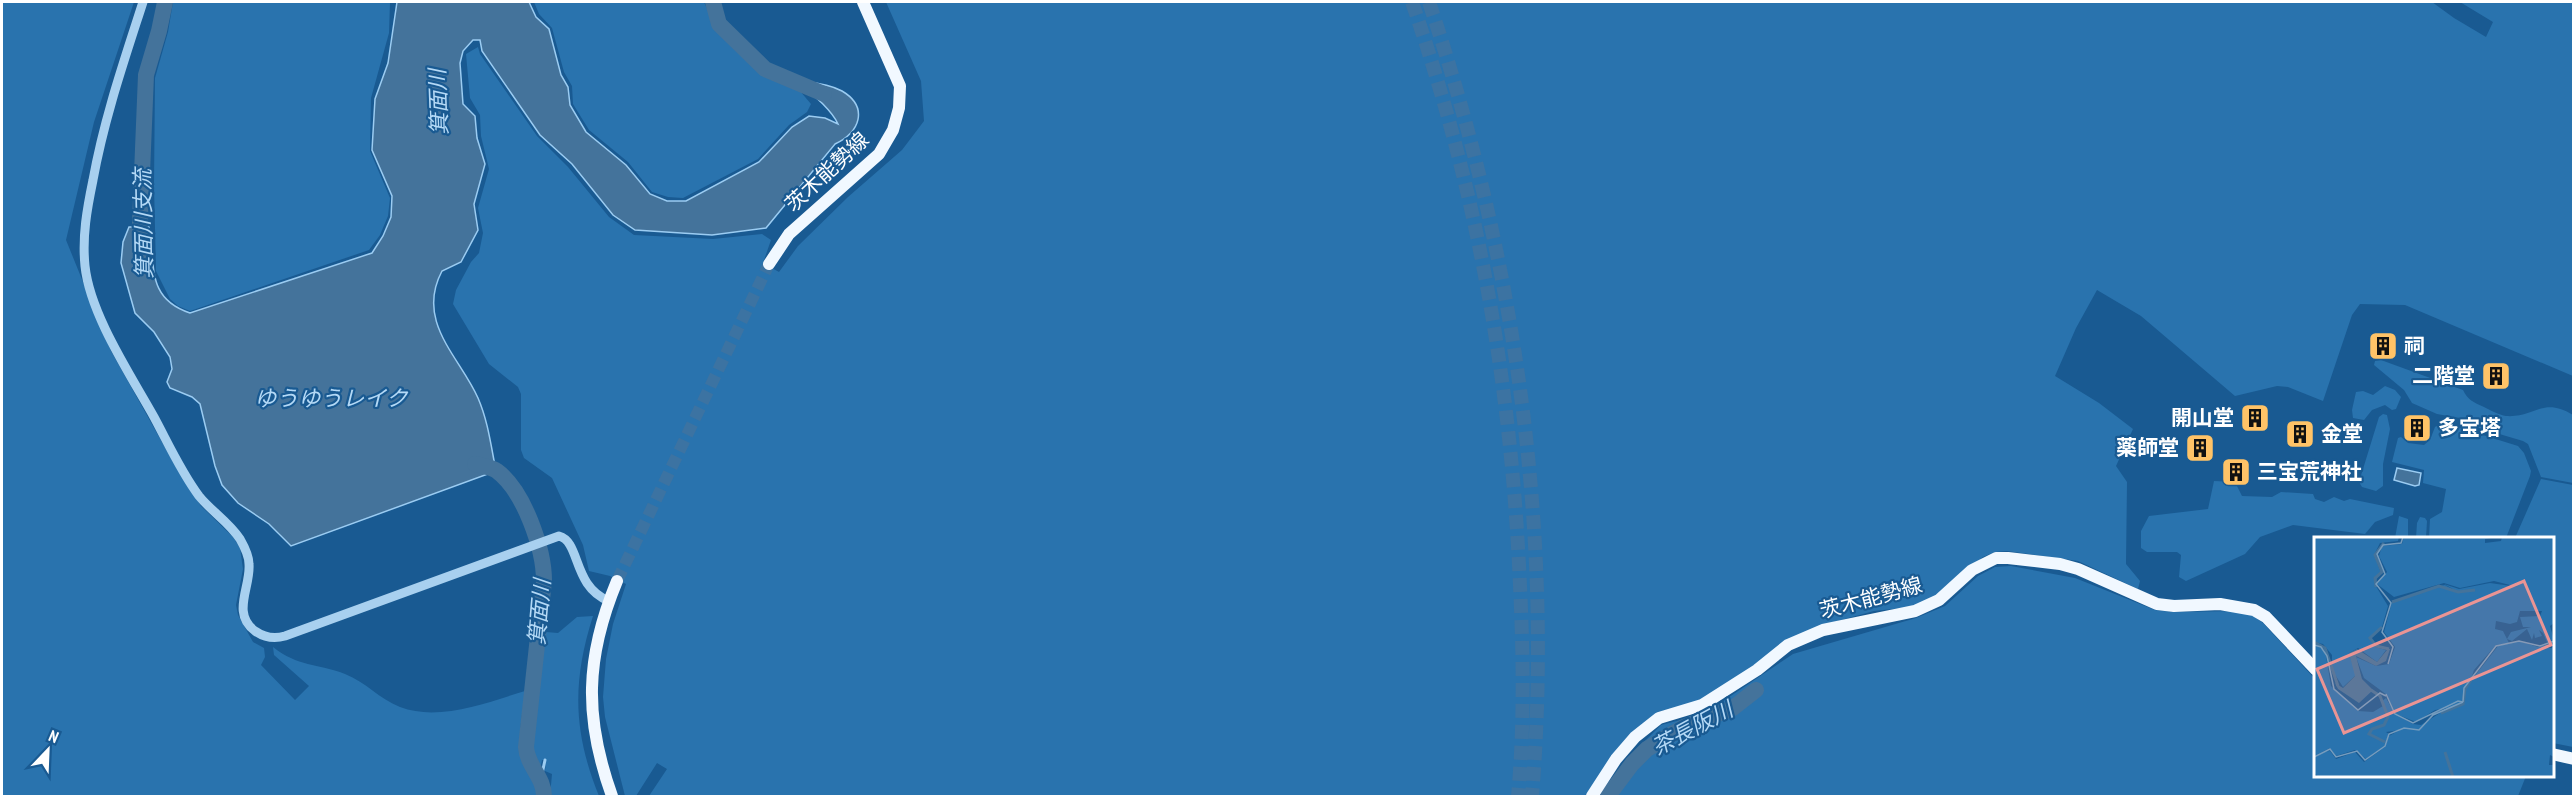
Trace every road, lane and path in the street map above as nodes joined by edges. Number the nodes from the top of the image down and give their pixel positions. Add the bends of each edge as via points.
1 (143, 2) edge
2 (864, 2) edge
3 (769, 264) tunnel mouth
4 (616, 581) tunnel mouth
5 (608, 603) junction
6 (2314, 668) edge
7 (2554, 754) edge
8 (2574, 759) edge
9 (611, 795) edge
10 (1592, 796) edge

1 - 5 street via 102,129 83,239 88,287 128,371 196,492 245,547 249,566 242,602 250,626 265,636 285,636 559,536 568,541 588,586
2 - 3 main road, 茨木能勢線 via 900,86 893,130 879,154 789,234
4 - 5 main road
5 - 9 main road via 593,664 593,718
6 - 10 main road, 茨木能勢線 via 2266,617 2254,610 2220,604 2157,604 2060,564 1996,558 1972,570 1939,600 1915,611 1823,630 1788,645 1702,705 1659,718 1629,744
7 - 8 main road

